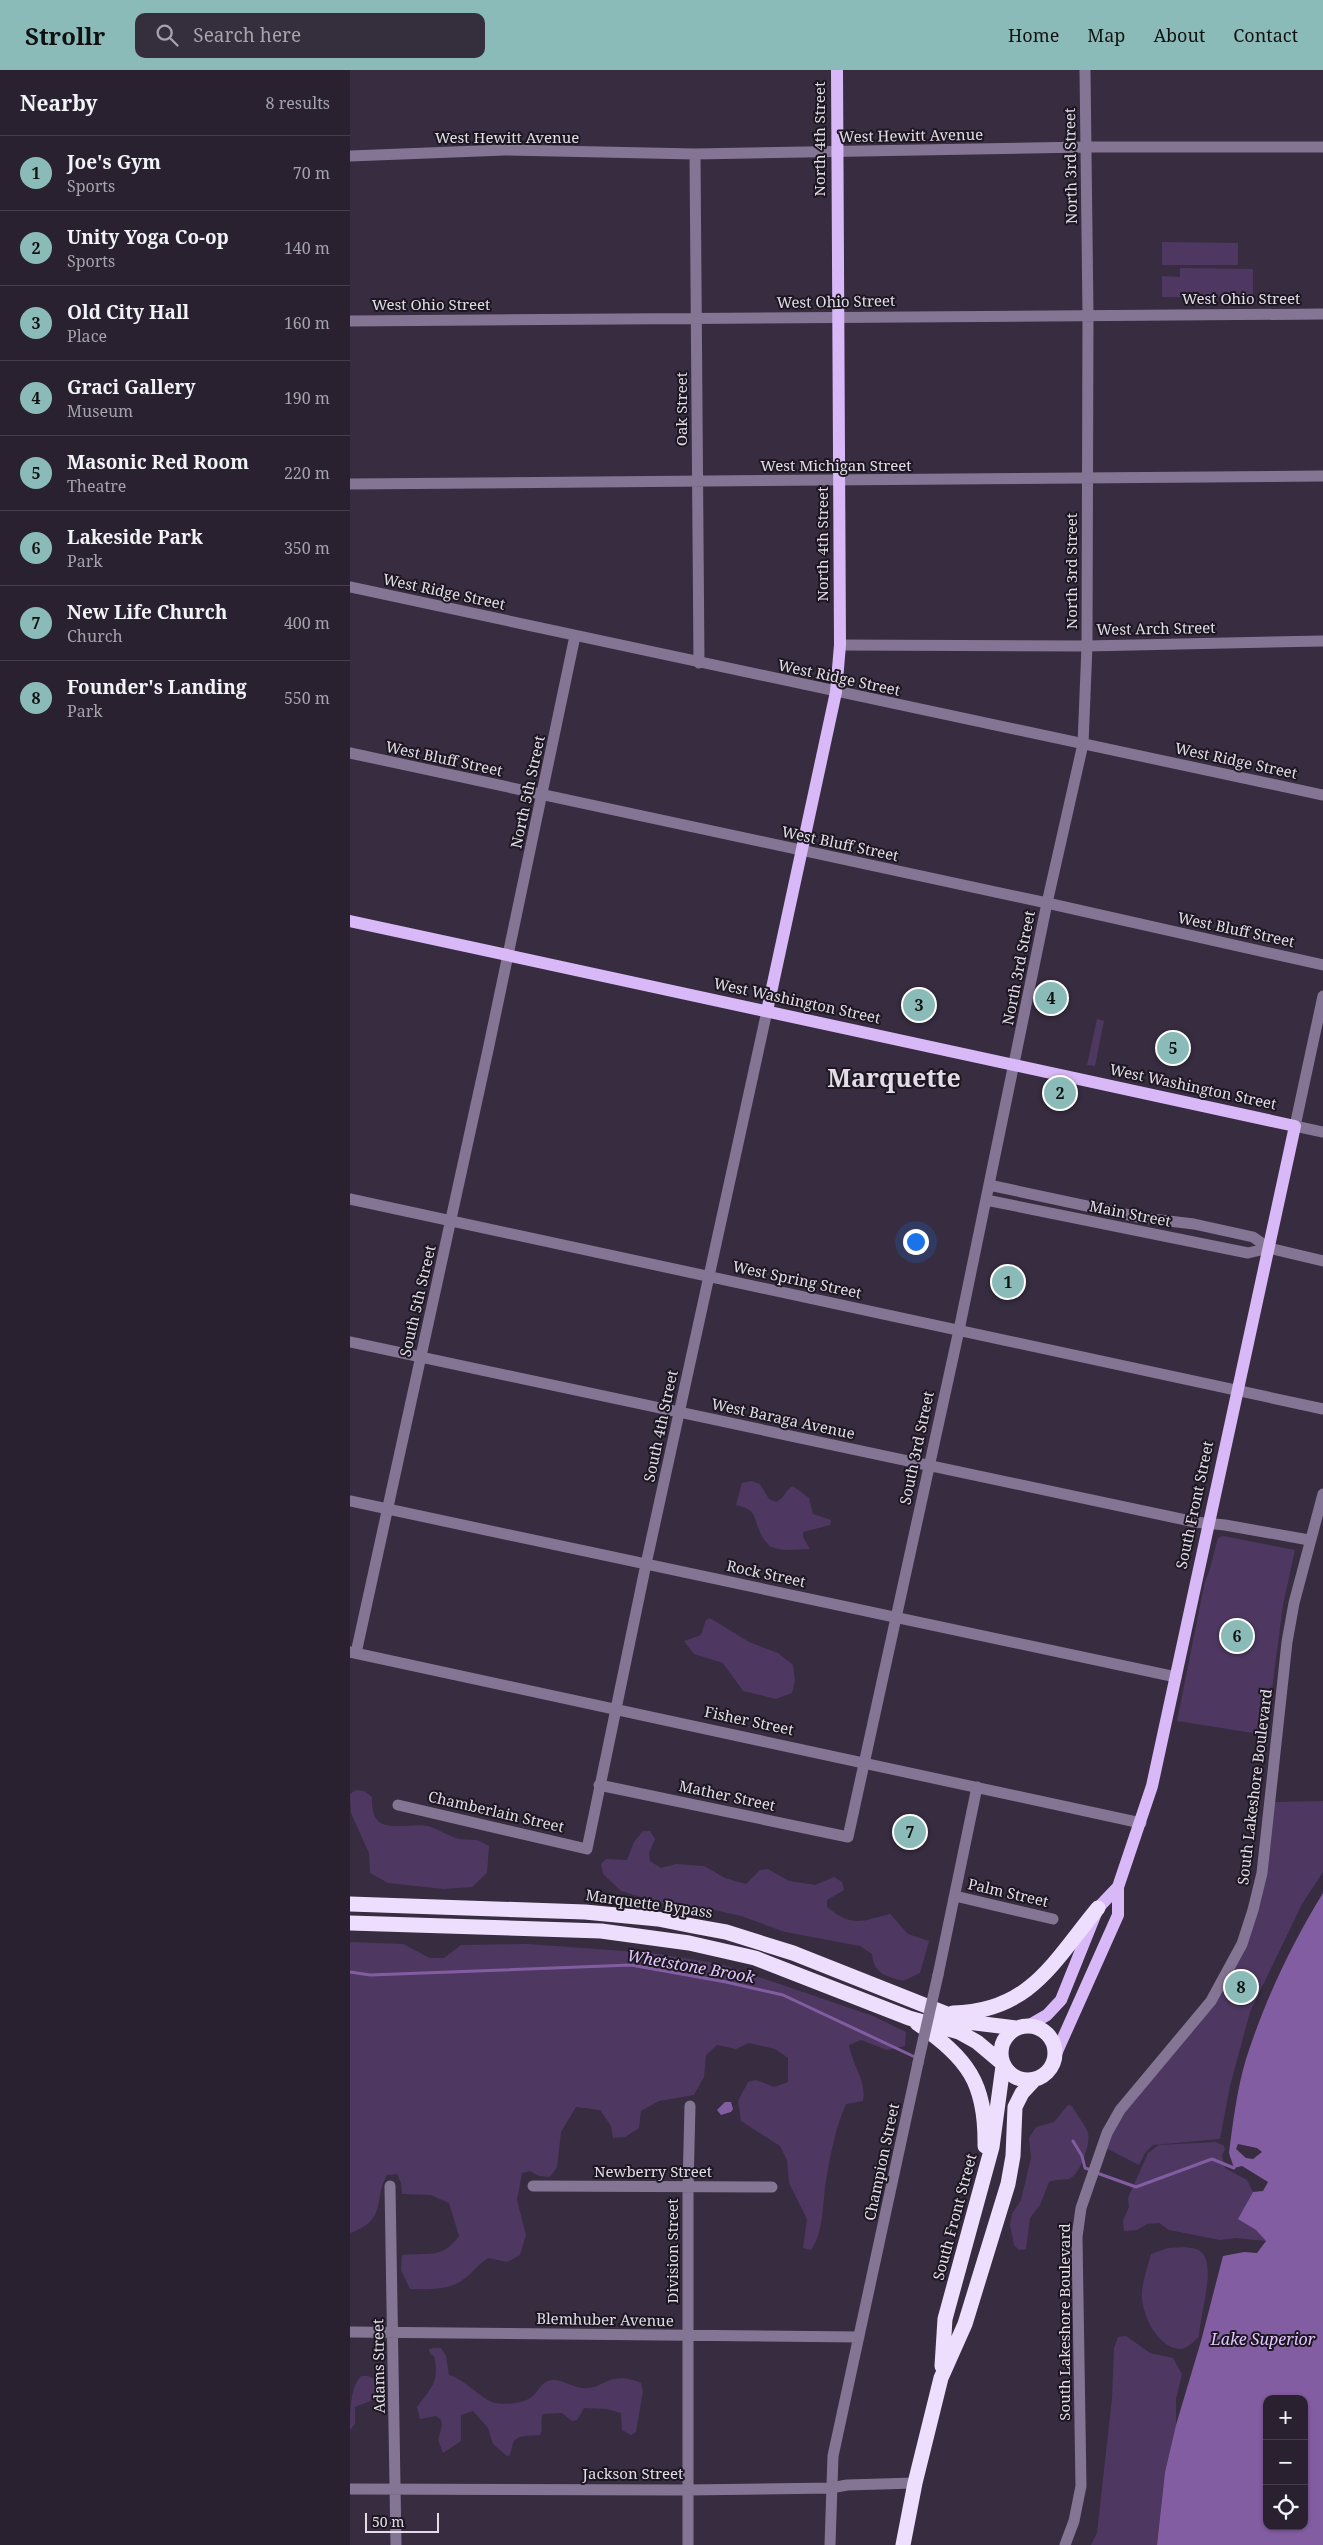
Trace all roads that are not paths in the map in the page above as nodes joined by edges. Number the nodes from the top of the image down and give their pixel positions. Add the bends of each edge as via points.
1 (837, 70) edge
2 (1085, 70) edge
3 (1086, 147) junction
4 (1323, 147) edge
5 (836, 152) junction
6 (695, 154) junction
7 (350, 156) edge
8 (1088, 314) junction
9 (1323, 314) edge
10 (837, 317) junction
11 (697, 318) junction
12 (350, 321) edge
13 (1323, 476) edge
14 (1087, 478) junction
15 (838, 481) junction
16 (698, 482) junction
17 (350, 484) edge
18 (350, 587) edge
19 (575, 636) junction
20 (1323, 641) edge
21 (840, 645) junction
22 (1087, 646) junction
23 (699, 663) junction
24 (836, 692) junction
25 (1083, 744) junction
26 (350, 753) edge
27 (1323, 795) edge
28 (543, 796) junction
29 (802, 851) junction
30 (1047, 903) junction
31 (350, 921) edge
32 (507, 954) junction
33 (1323, 965) edge
34 (1323, 996) edge
35 (767, 1011) junction
36 (1014, 1065) junction
37 (1295, 1126) junction
38 (1323, 1132) edge
39 (990, 1185) junction
40 (350, 1199) edge
41 (986, 1200) junction
42 (451, 1220) junction
43 (1269, 1248) junction
44 (1323, 1261) edge
45 (709, 1277) junction
46 (959, 1330) junction
47 (350, 1342) edge
48 (421, 1357) junction
49 (1237, 1391) junction
50 (1323, 1409) edge
51 (679, 1413) junction
52 (929, 1466) junction
53 (1323, 1494) edge
54 (350, 1501) edge
55 (387, 1509) junction
56 (1210, 1523) junction
57 (1309, 1540) junction
58 (646, 1564) junction
59 (896, 1617) junction
60 (353, 1653) edge
61 (1176, 1677) junction
62 (616, 1708) junction
63 (864, 1761) junction
64 (600, 1785) junction
65 (978, 1787) junction
66 (398, 1805) dead end
67 (1141, 1823) junction
68 (848, 1837) joint
69 (587, 1849) joint
70 (1118, 1887) junction
71 (955, 1896) junction
72 (350, 1904) edge
73 (1098, 1908) junction
74 (1053, 1919) dead end
75 (350, 1923) edge
76 (945, 2014) junction
77 (909, 2018) junction
78 (1022, 2027) junction
79 (1055, 2056) junction
80 (1003, 2064) junction
81 (1035, 2079) junction
82 (690, 2106) dead end
83 (985, 2170) junction
84 (390, 2186) dead end
85 (533, 2186) dead end
86 (772, 2187) dead end
87 (688, 2188) junction
88 (350, 2332) edge
89 (393, 2333) junction
90 (688, 2335) junction
91 (859, 2337) junction
92 (941, 2378) junction
93 (915, 2483) junction
94 (832, 2488) junction
95 (350, 2489) edge
96 (396, 2489) junction
97 (687, 2490) junction
98 (396, 2545) edge
99 (688, 2545) edge
100 (830, 2545) edge
101 (903, 2545) edge
102 (1065, 2545) edge

1 - 5 main road, North 4th Street
2 - 3 street, North 3rd Street
3 - 4 street, West Hewitt Avenue
3 - 5 street, West Hewitt Avenue
3 - 8 street, North 3rd Street
5 - 6 street, West Hewitt Avenue
5 - 10 main road, North 4th Street
6 - 7 street, West Hewitt Avenue via 505,150
6 - 11 street, Oak Street
8 - 9 street, West Ohio Street
8 - 10 street, West Ohio Street
8 - 14 street, North 3rd Street
10 - 11 street, West Ohio Street
10 - 15 main road, North 4th Street
11 - 12 street, West Ohio Street
11 - 16 street, Oak Street
13 - 14 street, West Michigan Street
14 - 15 street, West Michigan Street
14 - 22 street, North 3rd Street
15 - 16 street, West Michigan Street
15 - 21 main road, North 4th Street
16 - 17 street, West Michigan Street
16 - 23 street, Oak Street
18 - 19 street, West Ridge Street
19 - 23 street, West Ridge Street
19 - 28 street, North 5th Street
20 - 22 street, West Arch Street
21 - 22 street, West Arch Street
21 - 24 main road, North 4th Street
22 - 25 street, North 3rd Street
23 - 24 street, West Ridge Street
24 - 25 street, West Ridge Street
24 - 29 main road, North 4th Street
25 - 27 street, West Ridge Street
25 - 30 street, North 3rd Street
26 - 28 street, West Bluff Street
28 - 29 street, West Bluff Street
28 - 32 street, North 5th Street
29 - 30 street, West Bluff Street
29 - 35 main road, North 4th Street
30 - 33 street, West Bluff Street
30 - 36 street, North 3rd Street
31 - 32 main road, West Washington Street
32 - 35 main road, West Washington Street
32 - 42 street, South 5th Street
34 - 37 street
35 - 36 main road, West Washington Street
35 - 45 street, South 4th Street
36 - 37 main road, West Washington Street
36 - 39 street, South 3rd Street
37 - 38 street
37 - 43 main road, South Front Street
39 - 41 street, South 3rd Street
39 - 43 street, Main Street via 1144,1218 1245,1235
40 - 42 street, West Spring Street
41 - 43 street, Main Street via 1248,1253
41 - 46 street, South 3rd Street
42 - 45 street, West Spring Street
42 - 48 street, South 5th Street
43 - 44 street, Main Street
43 - 49 main road, South Front Street
45 - 46 street, West Spring Street
45 - 51 street, South 4th Street
46 - 49 street, West Spring Street
46 - 52 street, South 3rd Street
47 - 48 street, West Baraga Avenue
48 - 51 street, West Baraga Avenue
48 - 55 street, South 5th Street
49 - 50 street, West Spring Street
49 - 56 main road, South Front Street
51 - 52 street, West Baraga Avenue
51 - 58 street, South 4th Street
52 - 56 street, West Baraga Avenue
52 - 59 street, South 3rd Street
53 - 57 street, South Lakeshore Boulevard
54 - 55 street, Rock Street
55 - 58 street, Rock Street
55 - 60 street, South 5th Street
56 - 57 street, West Baraga Avenue
56 - 61 main road, South Front Street
57 - 102 street, South Lakeshore Boulevard via 1287,1642 1262,1873 1242,1944 1211,2001 1120,2110 1107,2133 1081,2208 1077,2237 1081,2486
58 - 59 street, Rock Street
58 - 62 street, South 4th Street
59 - 61 street, Rock Street
59 - 63 street, South 3rd Street
60 - 62 street, Fisher Street
61 - 67 main road, South Front Street
62 - 63 street, Fisher Street
62 - 64 street, South 4th Street
63 - 65 street, Fisher Street
63 - 68 street, South 3rd Street
64 - 68 street, Mather Street
64 - 69 street, South 4th Street
65 - 67 street, Fisher Street
65 - 71 street, Champion Street
66 - 69 street, Chamberlain Street
67 - 70 main road, South Front Street
70 - 73 main road, South Front Street
70 - 79 main road, South Front Street via 1118,1915
71 - 74 street, Palm Street
71 - 91 street, Champion Street, bridge
72 - 76 highway, Marquette Bypass via 585,1912 684,1924 726,1932 784,1950
73 - 76 highway via 1026,1992 992,2009
73 - 78 main road, South Front Street via 1061,2000 1047,2015
75 - 77 highway, Marquette Bypass via 593,1930 663,1938 755,1958
76 - 78 highway, Marquette Bypass via 979,2025
77 - 80 highway, Marquette Bypass via 959,2032 978,2042
77 - 83 highway via 952,2049 973,2078 985,2116
78 - 79 highway via 1042,2031 1048,2036
78 - 80 highway via 1009,2033 1002,2043
79 - 81 highway via 1049,2070
80 - 81 highway via 1016,2076
80 - 83 highway, South Front Street via 992,2147
81 - 92 highway, South Front Street via 1022,2092 1015,2107 1008,2184 965,2324
82 - 87 street, Division Street
83 - 92 highway, South Front Street via 945,2319
84 - 89 street, Adams Street
85 - 87 street, Newberry Street
86 - 87 street, Newberry Street
87 - 90 street, Division Street
88 - 89 street, Blemhuber Avenue
89 - 90 street, Blemhuber Avenue
89 - 96 street, Adams Street
90 - 91 street, Blemhuber Avenue
90 - 97 street, Division Street
91 - 94 street, Champion Street via 834,2456
92 - 93 highway, South Front Street
93 - 94 street, Jackson Street
93 - 101 highway, South Front Street
94 - 97 street, Jackson Street
94 - 100 street, Champion Street
95 - 96 street, Jackson Street
96 - 97 street, Jackson Street
96 - 98 street, Adams Street
97 - 99 street, Division Street

